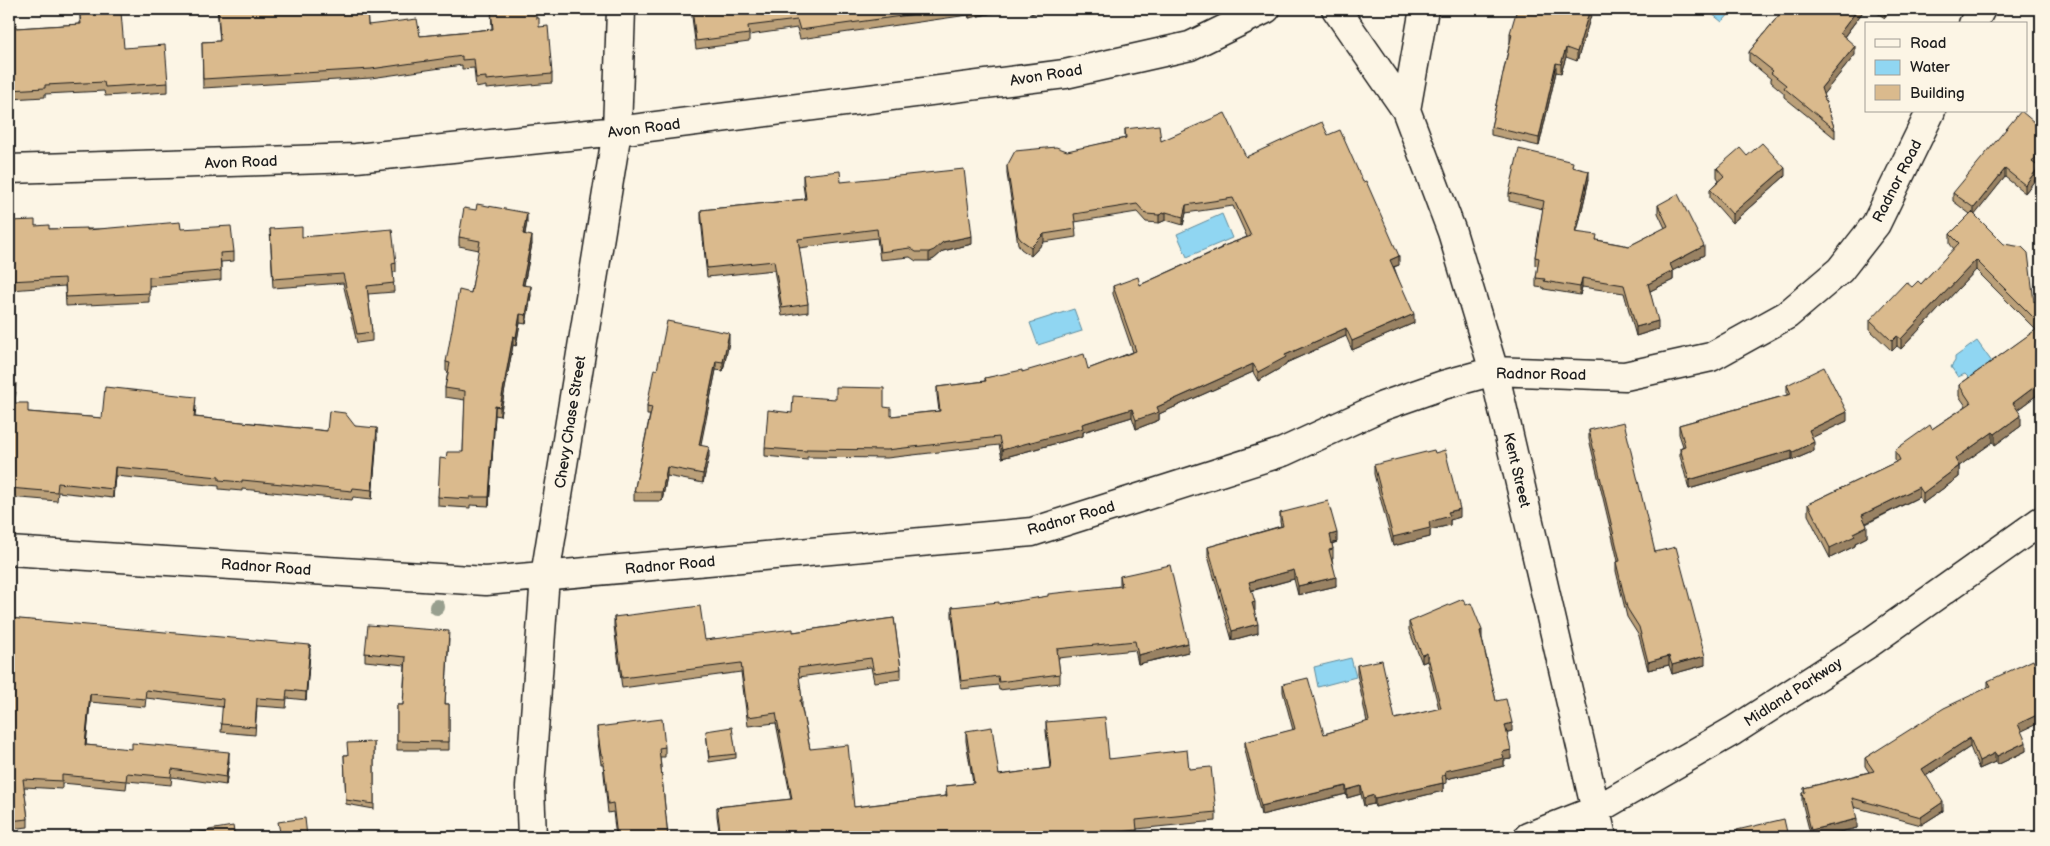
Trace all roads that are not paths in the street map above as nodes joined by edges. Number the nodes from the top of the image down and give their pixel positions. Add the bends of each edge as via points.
1 (621, 9) edge
2 (1266, 9) edge
3 (1336, 9) edge
4 (1424, 9) edge
5 (1981, 9) edge
6 (1974, 22) edge
7 (1406, 110) junction
8 (1931, 112) edge
9 (617, 131) junction
10 (9, 169) edge
11 (1494, 371) junction
12 (2041, 521) edge
13 (9, 551) edge
14 (545, 576) junction
15 (1596, 810) junction
16 (532, 837) edge
17 (1528, 837) edge
18 (1602, 837) edge

1 - 9 street, Chevy Chase Street
2 - 9 street, Avon Road via 1190,46 1065,74
3 - 7 street
4 - 7 street
5 - 6 street
7 - 11 street, Kent Street via 1452,232
8 - 11 street, Radnor Road via 1876,224 1840,270 1787,315 1711,358 1625,376
9 - 10 street, Avon Road via 356,158
9 - 14 street, Chevy Chase Street
11 - 14 street, Radnor Road via 1383,406 1284,452 1032,532
11 - 15 street, Kent Street
12 - 15 street, Midland Parkway via 1836,664 1733,731
13 - 14 street, Radnor Road via 486,581
14 - 16 street, Chevy Chase Street via 530,787
15 - 17 street, Midland Parkway
15 - 18 street, Kent Street

